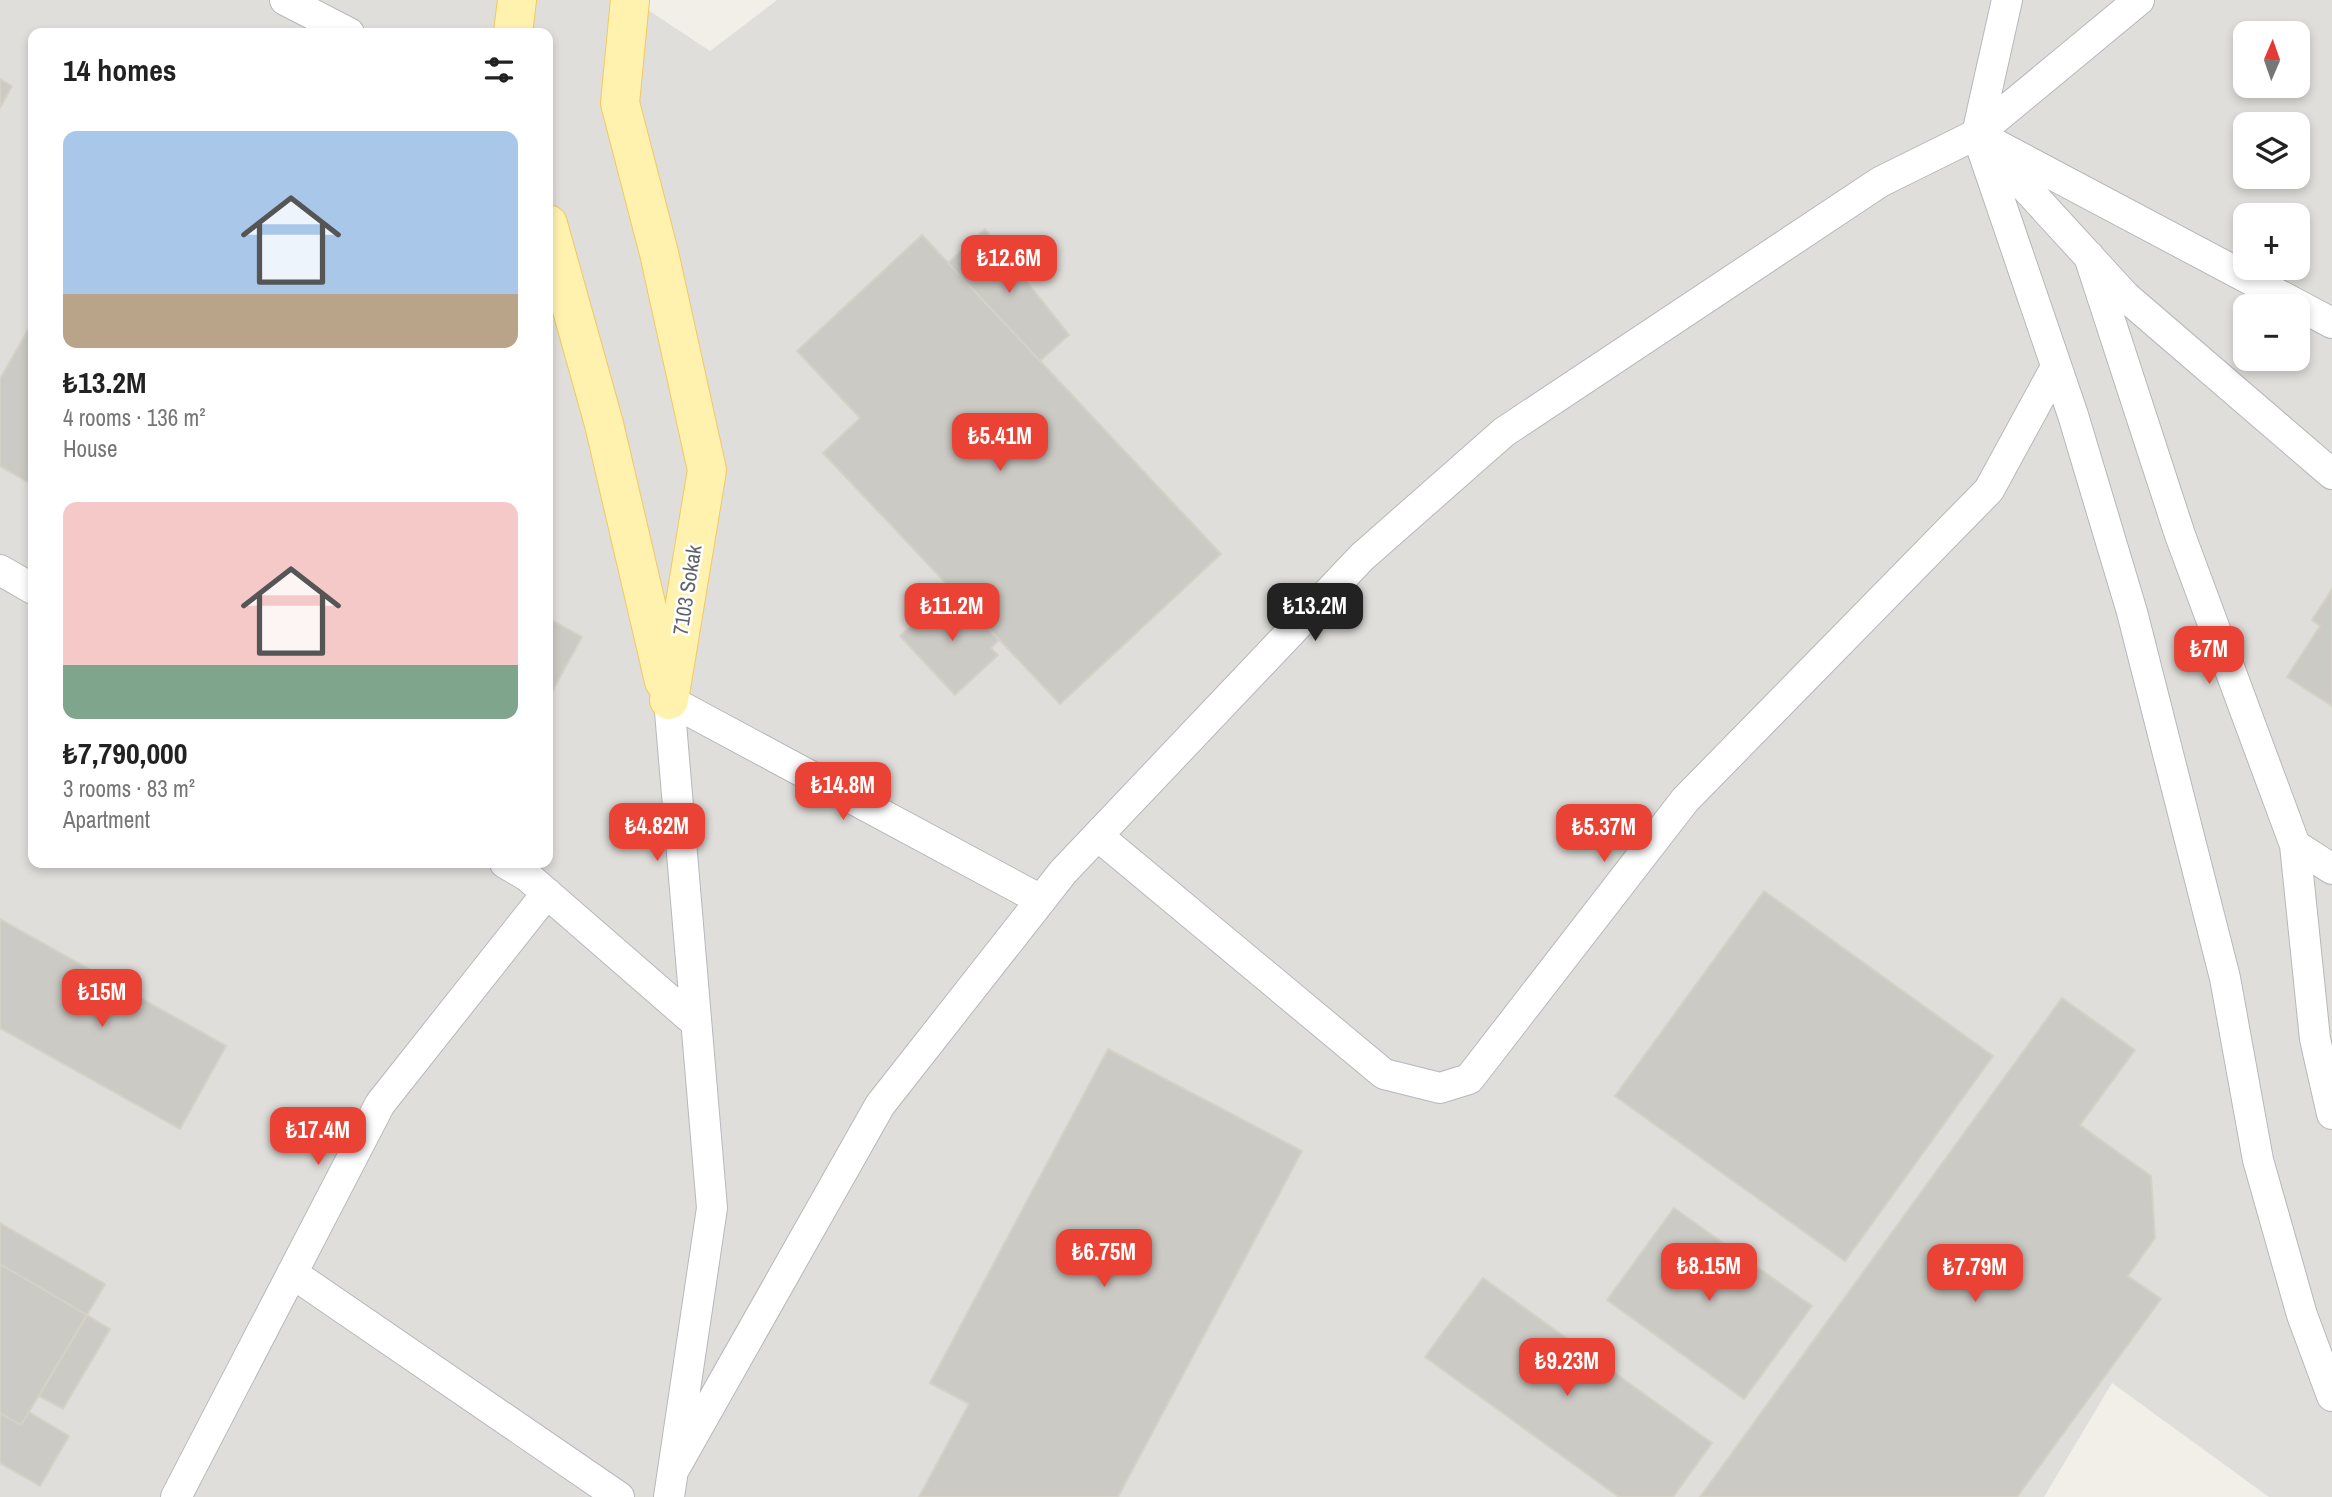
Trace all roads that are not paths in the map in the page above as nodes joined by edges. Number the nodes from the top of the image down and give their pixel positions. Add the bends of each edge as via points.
1 (285, 0) edge
2 (517, 0) edge
3 (630, 0) edge
4 (2007, 0) edge
5 (2139, 0) edge
6 (339, 28) edge
7 (514, 28) edge
8 (1977, 134) junction
9 (553, 242) edge
10 (2089, 256) junction
11 (2332, 323) edge
12 (2056, 367) junction
13 (2332, 474) edge
14 (0, 570) edge
15 (28, 586) edge
16 (669, 700) junction
17 (1098, 836) junction
18 (2295, 845) junction
19 (513, 868) edge
20 (2332, 869) edge
21 (547, 893) junction
22 (1041, 901) junction
23 (695, 1021) junction
24 (2332, 1114) edge
25 (292, 1273) junction
26 (2332, 1396) edge
27 (671, 1484) edge
28 (176, 1497) edge
29 (619, 1497) edge

1 - 6 street
2 - 7 main road
3 - 16 main road, 7103 Sokak via 620,103 707,471
4 - 8 street
5 - 8 street
8 - 10 street
8 - 11 street
8 - 12 street
8 - 17 street via 1880,182 1504,432 1362,557
9 - 16 main road, 7103 Sokak via 604,424
10 - 13 street via 2125,296
10 - 18 street via 2180,535
12 - 17 street via 1989,490 1685,800 1469,1079 1440,1088 1384,1074
12 - 26 street via 2132,612 2221,965 2258,1160 2302,1315
14 - 15 street
16 - 22 street
16 - 23 street
17 - 22 street
18 - 20 street
18 - 24 street via 2315,1039
19 - 21 street
21 - 23 street
21 - 25 street via 380,1104
22 - 27 street via 880,1105
23 - 27 street via 712,1208
25 - 28 street
25 - 29 street

